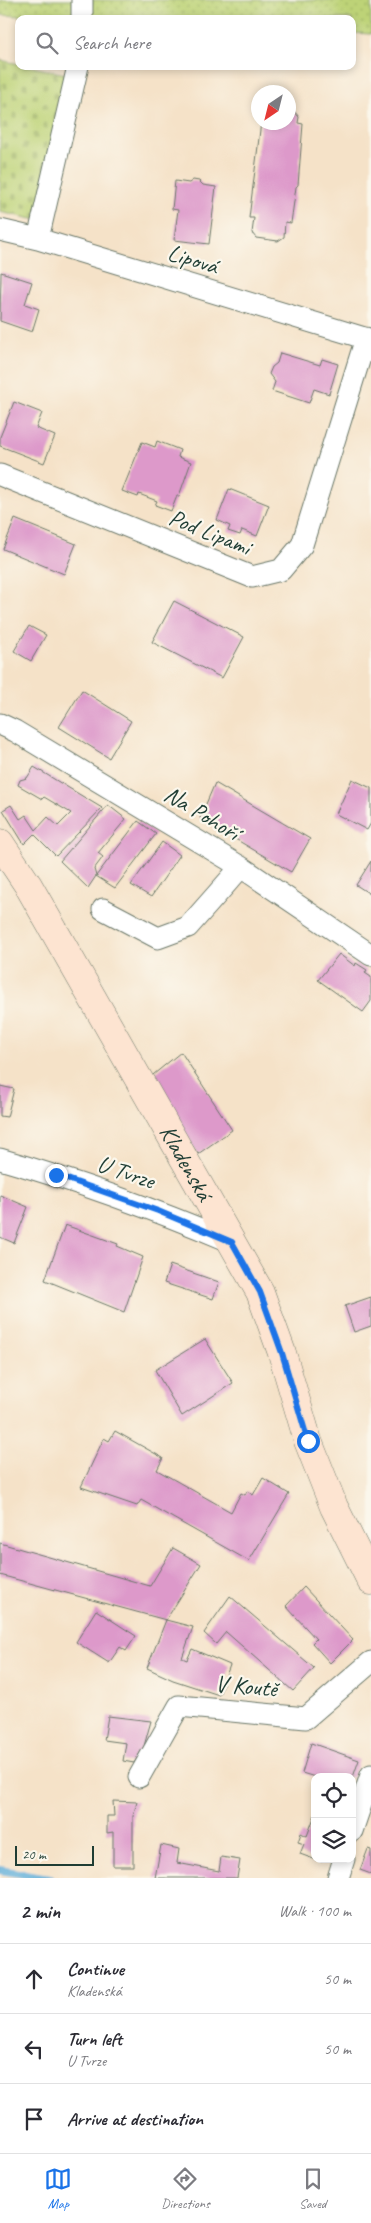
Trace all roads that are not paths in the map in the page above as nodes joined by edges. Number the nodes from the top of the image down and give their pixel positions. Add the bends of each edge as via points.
1 (82, 0) edge
2 (82, 15) edge
3 (77, 70) edge
4 (0, 230) edge
5 (38, 239) junction
6 (368, 339) edge
7 (0, 475) edge
8 (0, 724) edge
9 (0, 843) edge
10 (241, 867) junction
11 (103, 909) dead end
12 (371, 955) edge
13 (0, 1159) edge
14 (232, 1242) junction
15 (371, 1581) edge
16 (371, 1662) edge
17 (371, 1775) edge
18 (139, 1777) dead end
19 (356, 1819) edge
20 (343, 1863) edge
21 (338, 1878) edge

1 - 2 street
3 - 5 street
4 - 5 street, Lipová
5 - 6 street, Lipová
6 - 7 street, Pod Lipami via 302,545 281,570 252,577
8 - 10 street, Na Pohoří
9 - 14 street, Kladenská via 28,885
10 - 11 street via 188,926 158,938
10 - 12 street, Na Pohoří
13 - 14 street, U Tvrze via 158,1211
14 - 15 street, Kladenská via 260,1292 308,1441 334,1507
16 - 18 street, V Koutě via 306,1718 179,1706
17 - 19 street
20 - 21 street

